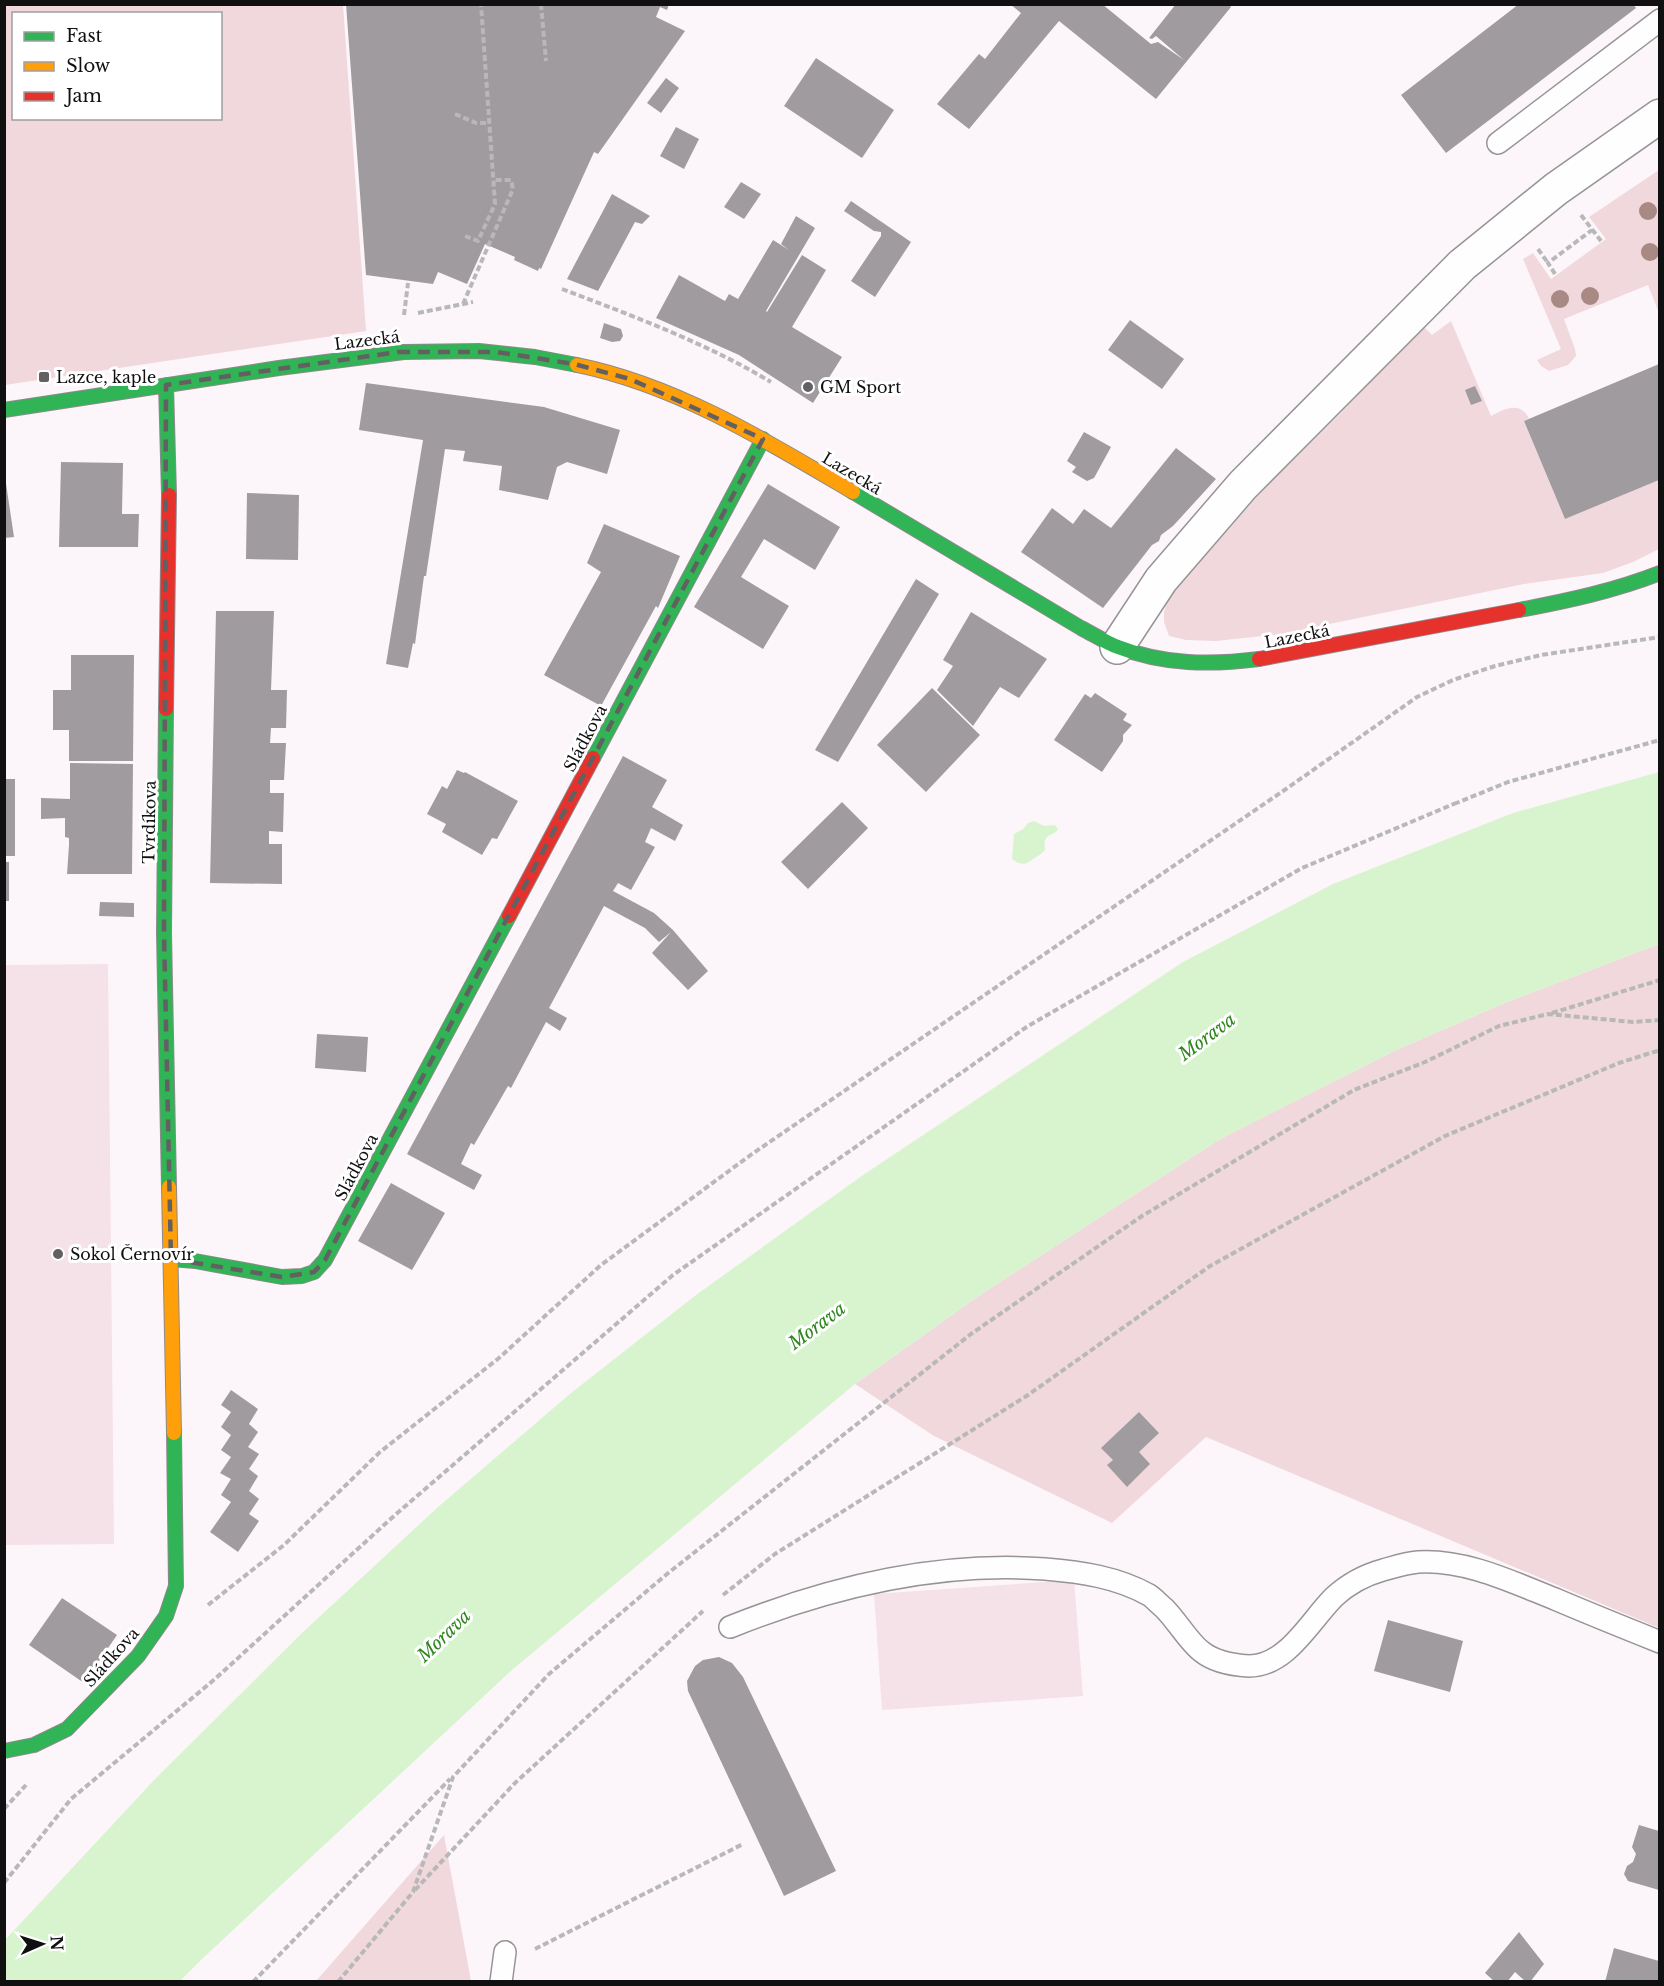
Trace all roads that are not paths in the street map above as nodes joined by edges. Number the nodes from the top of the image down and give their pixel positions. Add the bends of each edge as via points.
1 (1659, 20) edge
2 (1659, 116) edge
3 (1498, 143) dead end
4 (166, 385) junction
5 (4, 410) edge
6 (763, 439) junction
7 (1659, 573) edge
8 (1117, 647) junction
9 (171, 1259) junction
10 (730, 1627) dead end
11 (1659, 1642) edge
12 (4, 1751) edge

1 - 3 lane
2 - 8 street via 1556,189 1462,265 1243,486 1161,580
4 - 5 street, Lazecká
4 - 6 street, Lazecká via 398,352 505,353 574,364 630,379 700,407
4 - 9 street, Tvrdíkova via 169,460 164,933
6 - 8 street, Lazecká
6 - 9 street, Sládkova via 325,1260 314,1272 282,1277
7 - 8 street, Lazecká via 1590,596 1249,662 1165,661
9 - 12 street, Sládkova via 176,1586 165,1616 138,1656 67,1729 34,1744
10 - 11 lane via 776,1609 873,1582 914,1575 972,1568 1074,1571 1108,1578 1150,1596 1175,1618 1200,1651 1226,1664 1252,1666 1281,1654 1335,1596 1352,1584 1394,1567 1433,1562 1507,1580

